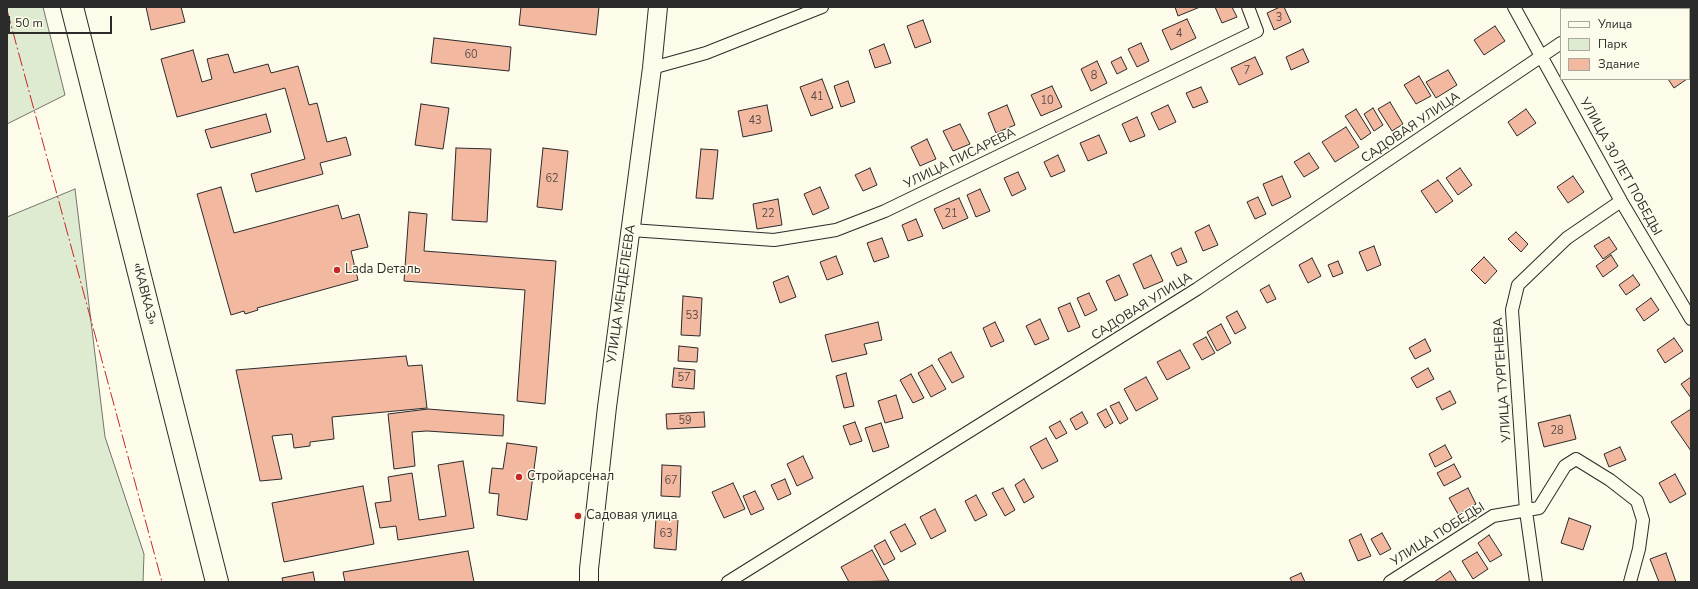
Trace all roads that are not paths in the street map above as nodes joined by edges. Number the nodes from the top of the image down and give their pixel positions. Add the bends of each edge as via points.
1 (72, 7) edge
2 (658, 7) edge
3 (822, 7) edge
4 (1248, 7) edge
5 (1514, 7) edge
6 (1560, 44) edge
7 (1542, 56) junction
8 (652, 68) junction
9 (1621, 201) junction
10 (631, 230) junction
11 (1691, 319) edge
12 (1526, 511) junction
13 (217, 582) edge
14 (589, 582) edge
15 (728, 582) edge
16 (1390, 582) edge
17 (1536, 582) edge
18 (1630, 582) edge

1 - 13 highway, «КАВКАЗ»
2 - 8 main road, УЛИЦА МЕНДЕЛЕЕВА
3 - 8 street via 706,53
4 - 10 street, УЛИЦА ПИСАРЕВА via 1257,31 893,208 836,230 774,240
5 - 7 street, УЛИЦА 30 ЛЕТ ПОБЕДЫ
6 - 7 street, САДОВАЯ УЛИЦА
7 - 9 street, УЛИЦА 30 ЛЕТ ПОБЕДЫ
7 - 15 street, САДОВАЯ УЛИЦА via 1197,290
8 - 10 main road, УЛИЦА МЕНДЕЛЕЕВА
9 - 11 street, УЛИЦА 30 ЛЕТ ПОБЕДЫ
9 - 12 street, УЛИЦА ТУРГЕНЕВА via 1567,238 1518,285 1512,310
10 - 14 main road, УЛИЦА МЕНДЕЛЕЕВА via 607,407
12 - 16 street, УЛИЦА ПОБЕДЫ via 1494,516
12 - 17 street, УЛИЦА ТУРГЕНЕВА
12 - 18 street, УЛИЦА ПОБЕДЫ via 1539,508 1565,466 1576,459 1610,480 1637,501 1643,520 1639,549

